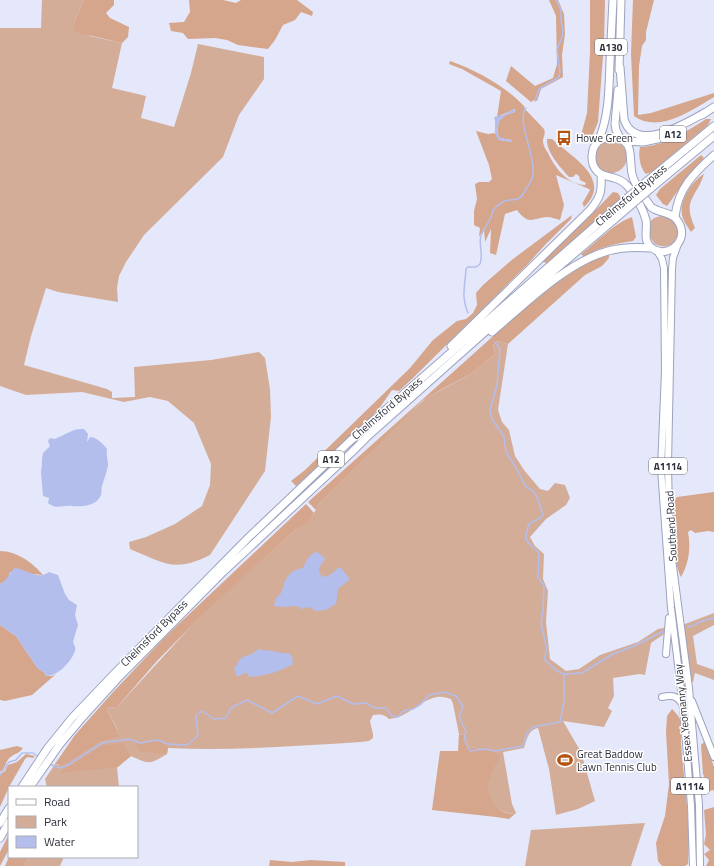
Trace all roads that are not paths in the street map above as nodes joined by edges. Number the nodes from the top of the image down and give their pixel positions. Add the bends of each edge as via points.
1 (613, 0) edge
2 (621, 0) edge
3 (620, 66) junction
4 (714, 107) edge
5 (706, 112) junction
6 (714, 126) edge
7 (714, 136) edge
8 (623, 139) junction
9 (598, 142) junction
10 (714, 155) edge
11 (601, 174) junction
12 (628, 202) junction
13 (675, 217) junction
14 (678, 244) junction
15 (654, 249) junction
16 (390, 407) junction
17 (367, 437) junction
18 (671, 608) junction
19 (666, 654) dead end
20 (688, 688) junction
21 (662, 697) dead end
22 (683, 705) junction
23 (58, 742) junction
24 (714, 757) edge
25 (33, 775) junction
26 (23, 786) edge
27 (30, 786) edge
28 (8, 810) edge
29 (0, 823) edge
30 (8, 824) edge
31 (0, 838) edge
32 (692, 866) edge
33 (700, 866) edge

1 - 9 highway, A130 via 606,118
2 - 3 highway, A130
3 - 5 highway, A12 via 624,119 626,126 636,134 642,136 664,133
3 - 8 highway, A130 via 615,124
4 - 5 highway, A12
5 - 8 highway, A12 via 682,130 669,136 643,142
6 - 12 highway, Chelmsford Bypass / A12, bridge via 646,182
7 - 12 highway, Chelmsford Bypass / A12, bridge via 650,189
8 - 9 highway via 613,137
8 - 13 highway via 630,149 634,181 655,210
9 - 11 highway via 592,152 592,161
10 - 13 highway via 684,187 678,199
11 - 15 highway via 618,179 629,188 639,202 646,220 646,239
11 - 16 highway, A12 via 601,194 590,210
12 - 16 highway, Chelmsford Bypass / A12
12 - 17 highway, Chelmsford Bypass / A12
13 - 14 highway via 682,230
14 - 15 highway via 665,251
14 - 20 main road, Southend Road / A1114 via 672,269 668,465 672,559
15 - 17 highway, A12 via 609,250 564,273
15 - 18 main road, Southend Road / A1114 via 662,259 664,268 665,371 661,469
16 - 23 highway, Chelmsford Bypass / A12 via 349,442 248,538 72,718
17 - 23 highway, Chelmsford Bypass / A12 via 221,574
18 - 19 main road
18 - 22 main road, Essex Yeomanry Way / A1114
20 - 24 main road
20 - 33 main road, Essex Yeomanry Way / A1114 via 699,805
21 - 22 main road via 678,697
22 - 32 main road, Essex Yeomanry Way / A1114 via 691,806
23 - 25 highway, Chelmsford Bypass / A12
25 - 26 highway, Chelmsford Bypass / A12
25 - 27 highway, Chelmsford Bypass / A12
28 - 29 highway
30 - 31 highway

